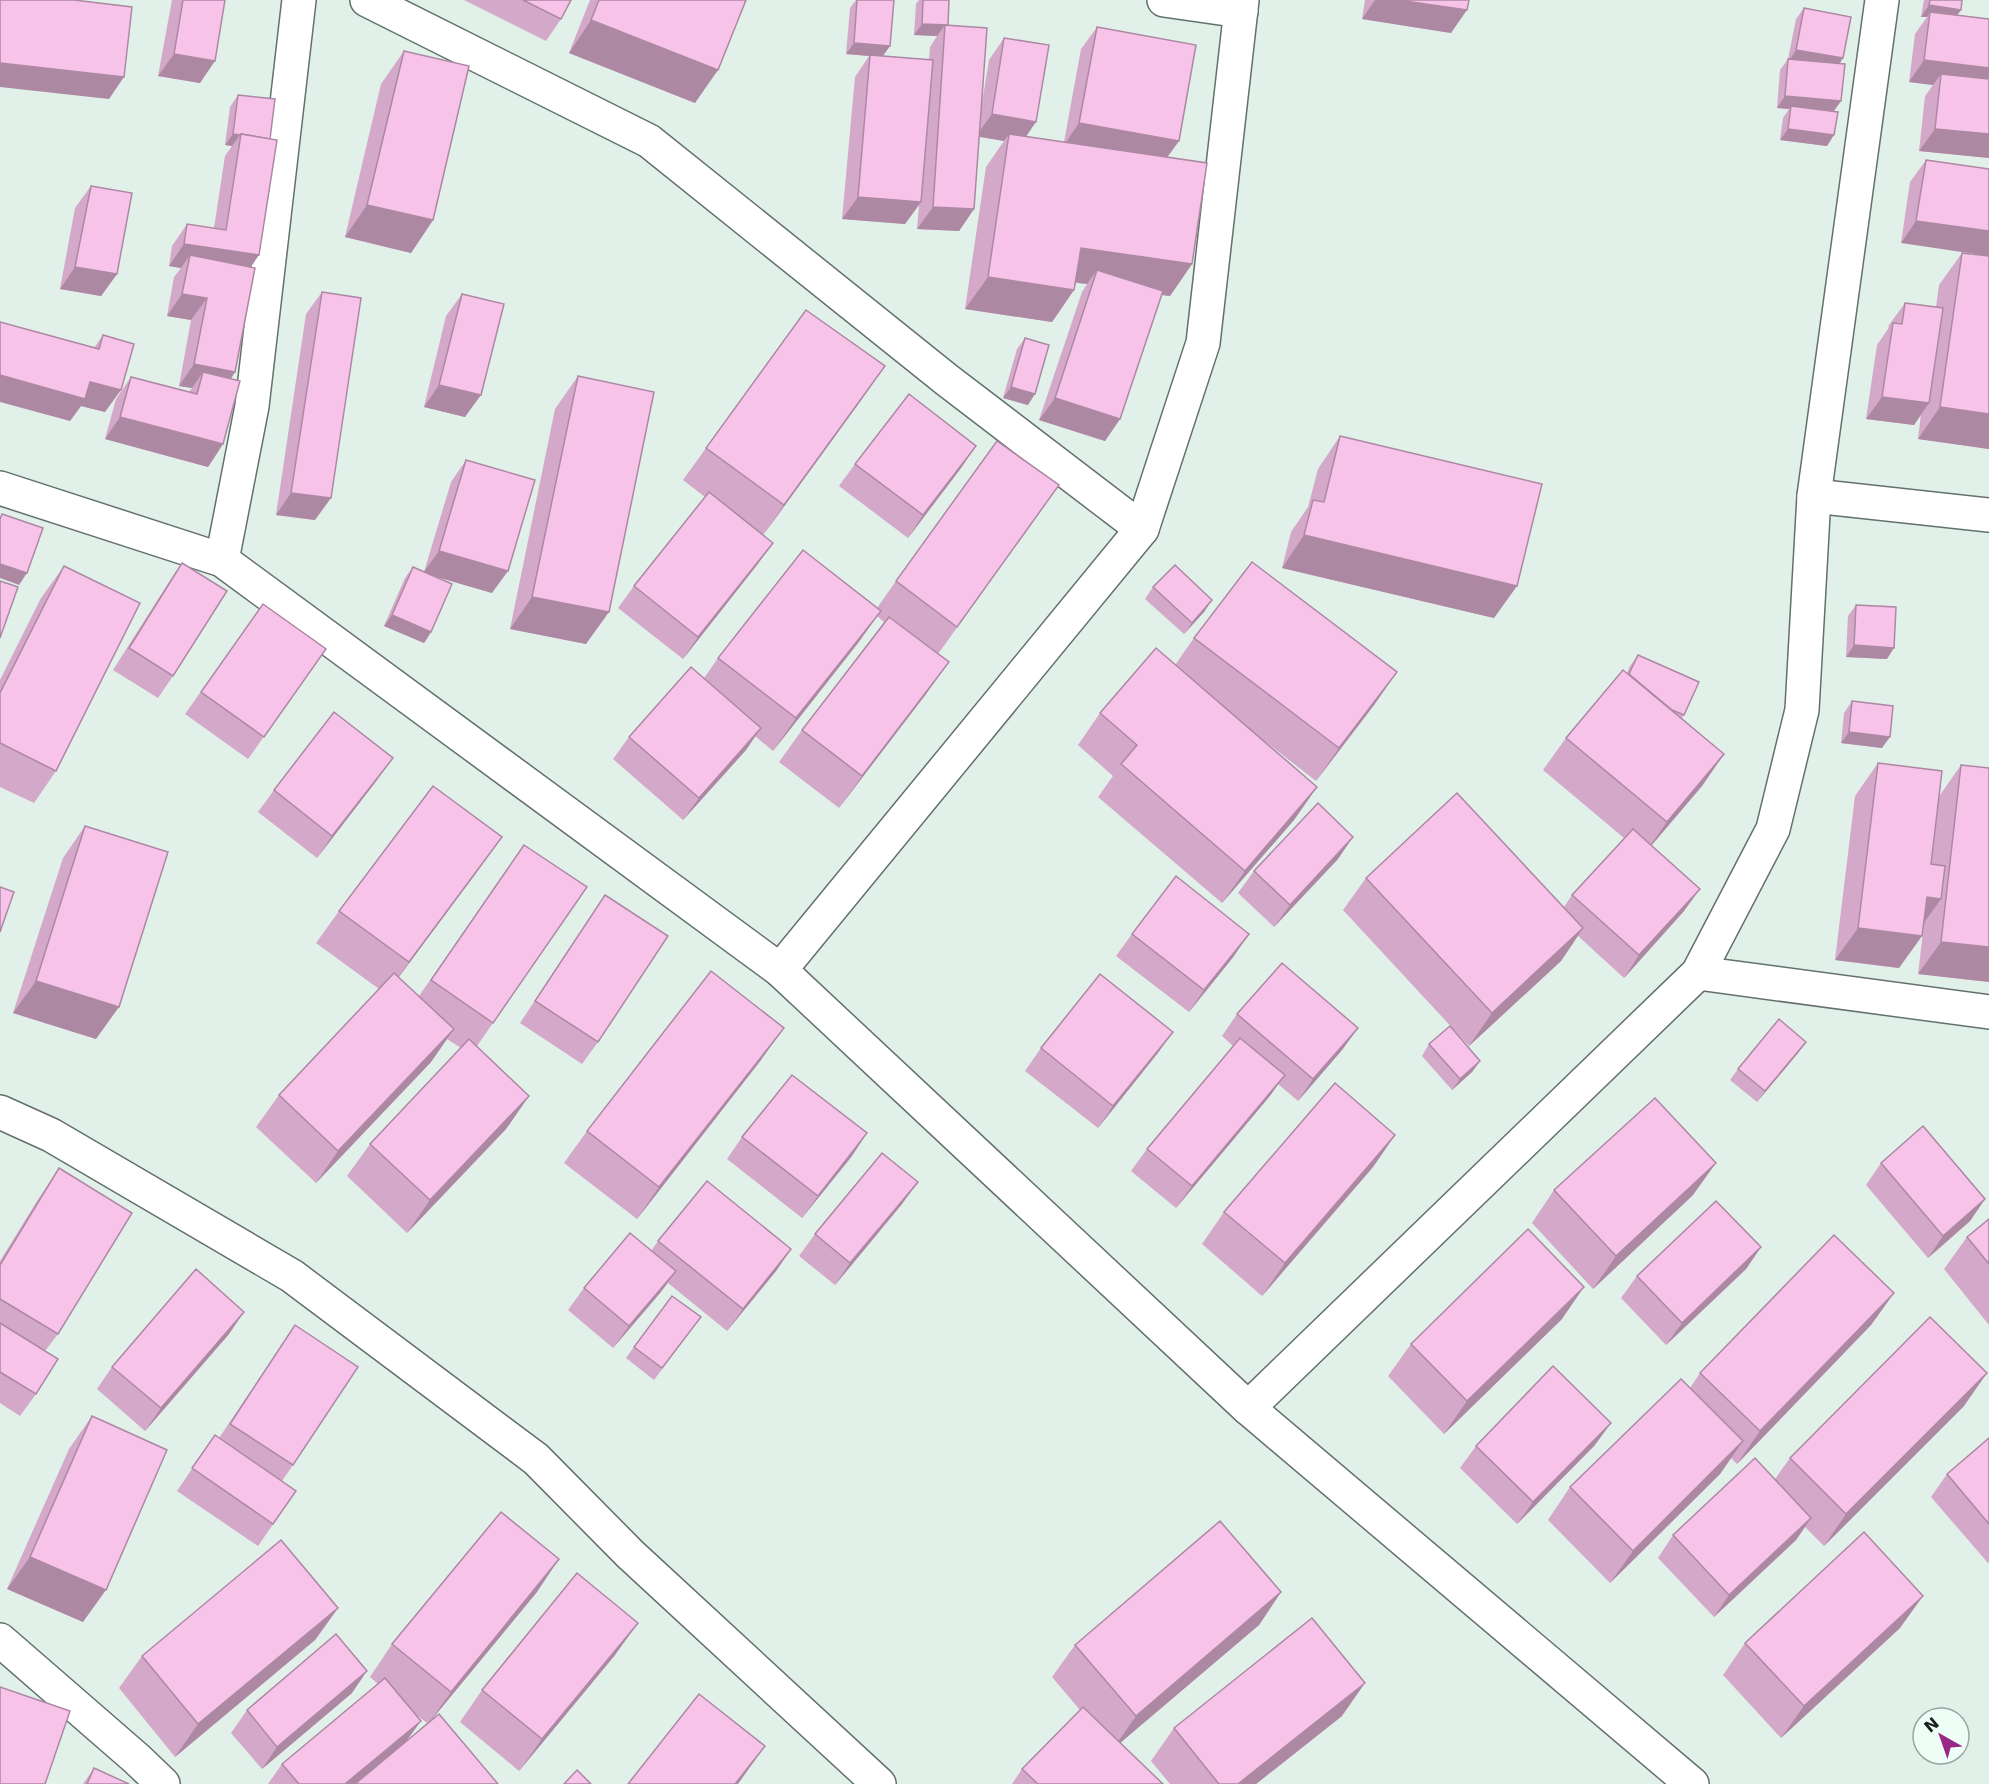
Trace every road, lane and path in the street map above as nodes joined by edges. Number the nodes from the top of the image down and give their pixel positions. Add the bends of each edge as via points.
1 (299, 0) edge
2 (367, 0) edge
3 (1164, 0) edge
4 (1882, 0) edge
5 (1242, 6) edge
6 (0, 488) edge
7 (1814, 496) junction
8 (1989, 515) edge
9 (1142, 529) junction
10 (222, 560) junction
11 (780, 970) junction
12 (1698, 973) junction
13 (1989, 1012) edge
14 (0, 1112) edge
15 (1248, 1408) junction
16 (0, 1640) edge
17 (163, 1784) edge
18 (879, 1784) edge
19 (1692, 1784) edge

1 - 10 street via 252,406
2 - 9 street via 649,141 947,380
3 - 5 street
4 - 7 street
5 - 9 street via 1203,343
6 - 10 street
7 - 8 street
7 - 12 street via 1802,710 1773,829
9 - 11 street
10 - 11 street
11 - 15 street
12 - 13 street
12 - 15 street
14 - 18 street via 51,1135 292,1276 536,1459 630,1554
15 - 19 street
16 - 17 street

